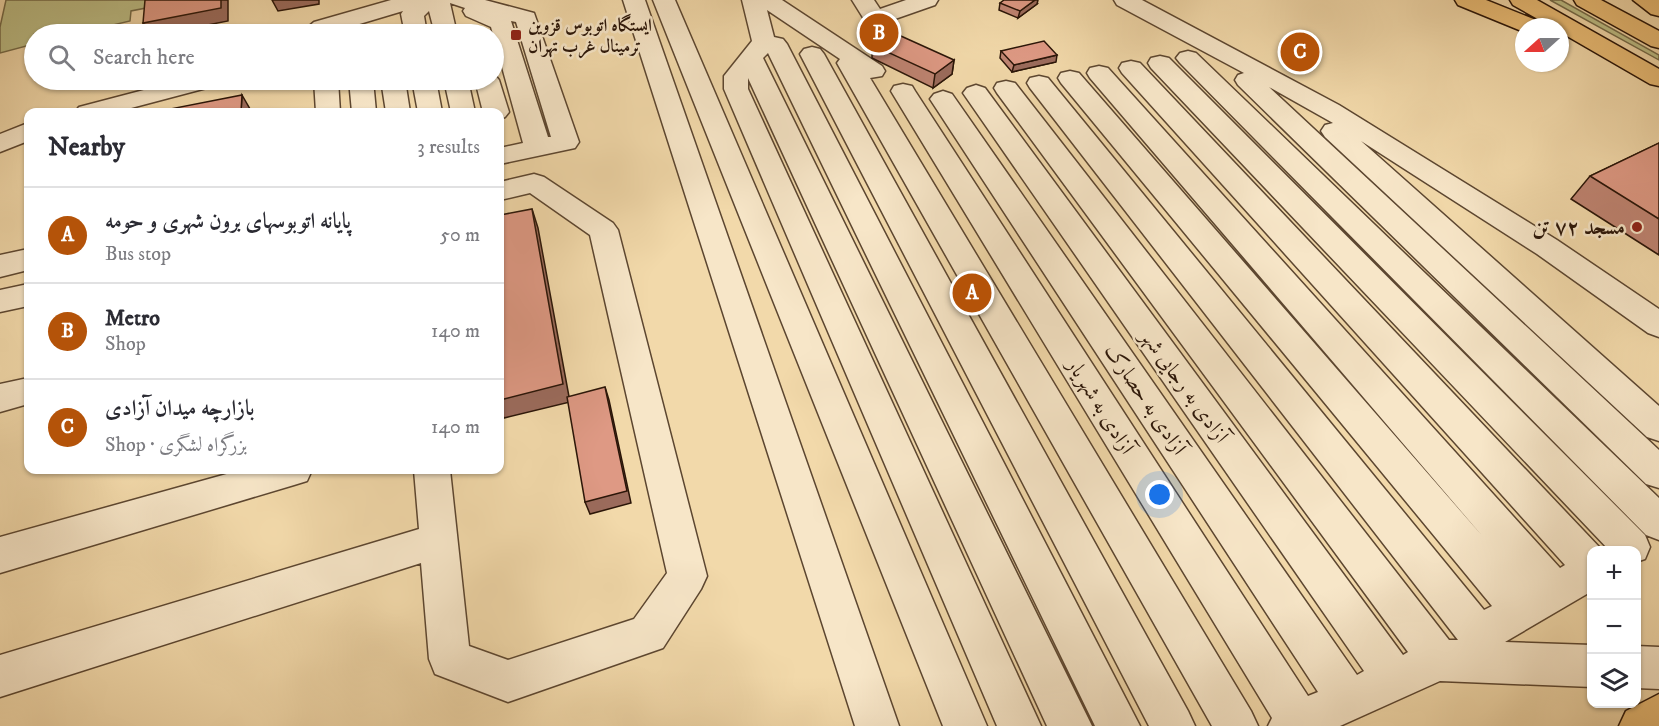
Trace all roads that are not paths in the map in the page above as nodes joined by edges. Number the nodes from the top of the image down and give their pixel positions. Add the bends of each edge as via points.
1 (416, 0) edge
2 (424, 0) edge
3 (429, 0) edge
4 (438, 0) edge
5 (443, 0) edge
6 (450, 0) edge
7 (459, 0) edge
8 (634, 0) edge
9 (664, 0) edge
10 (753, 0) edge
11 (767, 0) edge
12 (927, 0) edge
13 (1125, 0) edge
14 (1466, 0) edge
15 (1521, 0) edge
16 (1585, 0) edge
17 (1644, 0) edge
18 (903, 4) edge
19 (869, 9) edge
20 (1659, 9) edge
21 (1151, 14) junction
22 (1515, 20) edge
23 (343, 24) edge
24 (354, 24) edge
25 (386, 24) edge
26 (414, 24) edge
27 (444, 24) edge
28 (469, 24) edge
29 (501, 24) edge
30 (504, 33) edge
31 (1659, 41) edge
32 (1569, 42) edge
33 (764, 48) junction
34 (812, 54) junction
35 (851, 60) junction
36 (1170, 61) junction
37 (1655, 77) edge
38 (1247, 80) junction
39 (995, 88) junction
40 (171, 90) edge
41 (327, 90) edge
42 (362, 90) edge
43 (395, 90) edge
44 (426, 90) edge
45 (458, 90) edge
46 (490, 90) edge
47 (103, 108) edge
48 (328, 108) edge
49 (364, 108) edge
50 (397, 108) edge
51 (429, 108) edge
52 (463, 108) edge
53 (495, 108) edge
54 (1330, 127) junction
55 (24, 133) edge
56 (0, 144) edge
57 (538, 147) junction
58 (504, 155) edge
59 (504, 190) edge
60 (1547, 247) junction
61 (24, 261) edge
62 (0, 266) edge
63 (24, 296) edge
64 (0, 301) edge
65 (1659, 325) edge
66 (24, 392) edge
67 (0, 398) edge
68 (1659, 427) edge
69 (1659, 473) edge
70 (280, 474) edge
71 (432, 474) edge
72 (1659, 522) edge
73 (438, 540) junction
74 (1638, 543) edge
75 (0, 555) edge
76 (1587, 562) edge
77 (1587, 571) edge
78 (1555, 591) junction
79 (1439, 660) junction
80 (1587, 666) edge
81 (1641, 667) edge
82 (1659, 668) edge
83 (0, 676) edge
84 (1395, 679) junction
85 (1349, 700) junction
86 (1659, 716) edge
87 (1295, 724) edge
88 (877, 726) edge
89 (965, 726) edge
90 (1019, 726) edge
91 (1070, 726) edge
92 (1118, 726) edge
93 (1173, 726) edge
94 (1236, 726) edge
95 (1641, 726) edge

1 - 23 lane
1 - 24 lane
2 - 25 lane via 385,20
3 - 26 lane via 412,14
4 - 27 lane
5 - 28 lane
6 - 29 lane
7 - 57 lane via 526,18 566,141
8 - 88 lane
9 - 89 lane
10 - 33 lane
11 - 35 lane
12 - 18 lane
13 - 21 lane
14 - 22 main road
15 - 37 main road
16 - 31 main road
17 - 20 main road
18 - 19 lane
21 - 36 lane
21 - 60 lane via 1330,110
30 - 57 lane
32 - 37 main road
33 - 34 lane
33 - 90 lane via 736,76 736,89
33 - 91 lane
33 - 92 lane
34 - 35 lane
34 - 93 lane
35 - 39 lane
35 - 94 lane
36 - 38 lane
36 - 39 lane
36 - 72 lane
36 - 74 lane
36 - 76 lane
38 - 54 lane
38 - 69 lane
39 - 78 lane
39 - 78 lane via 1479,635
39 - 79 lane
39 - 84 lane, آزادی به رجایی شهر
39 - 85 lane, آزادی به حصارک
39 - 87 lane, آزادی به شهریار
40 - 47 lane
41 - 48 lane
42 - 49 lane
43 - 50 lane
44 - 51 lane
45 - 52 lane
46 - 53 lane
54 - 60 lane
54 - 68 lane
55 - 56 lane
57 - 58 lane
59 - 73 lane via 534,183 603,230 687,576 648,634 508,681 450,659
60 - 65 lane
61 - 62 lane
63 - 64 lane
66 - 67 lane
70 - 75 lane
71 - 73 lane
73 - 83 lane
77 - 78 lane
79 - 80 lane
79 - 84 lane
81 - 82 lane
84 - 85 lane
85 - 87 lane
86 - 95 main road

